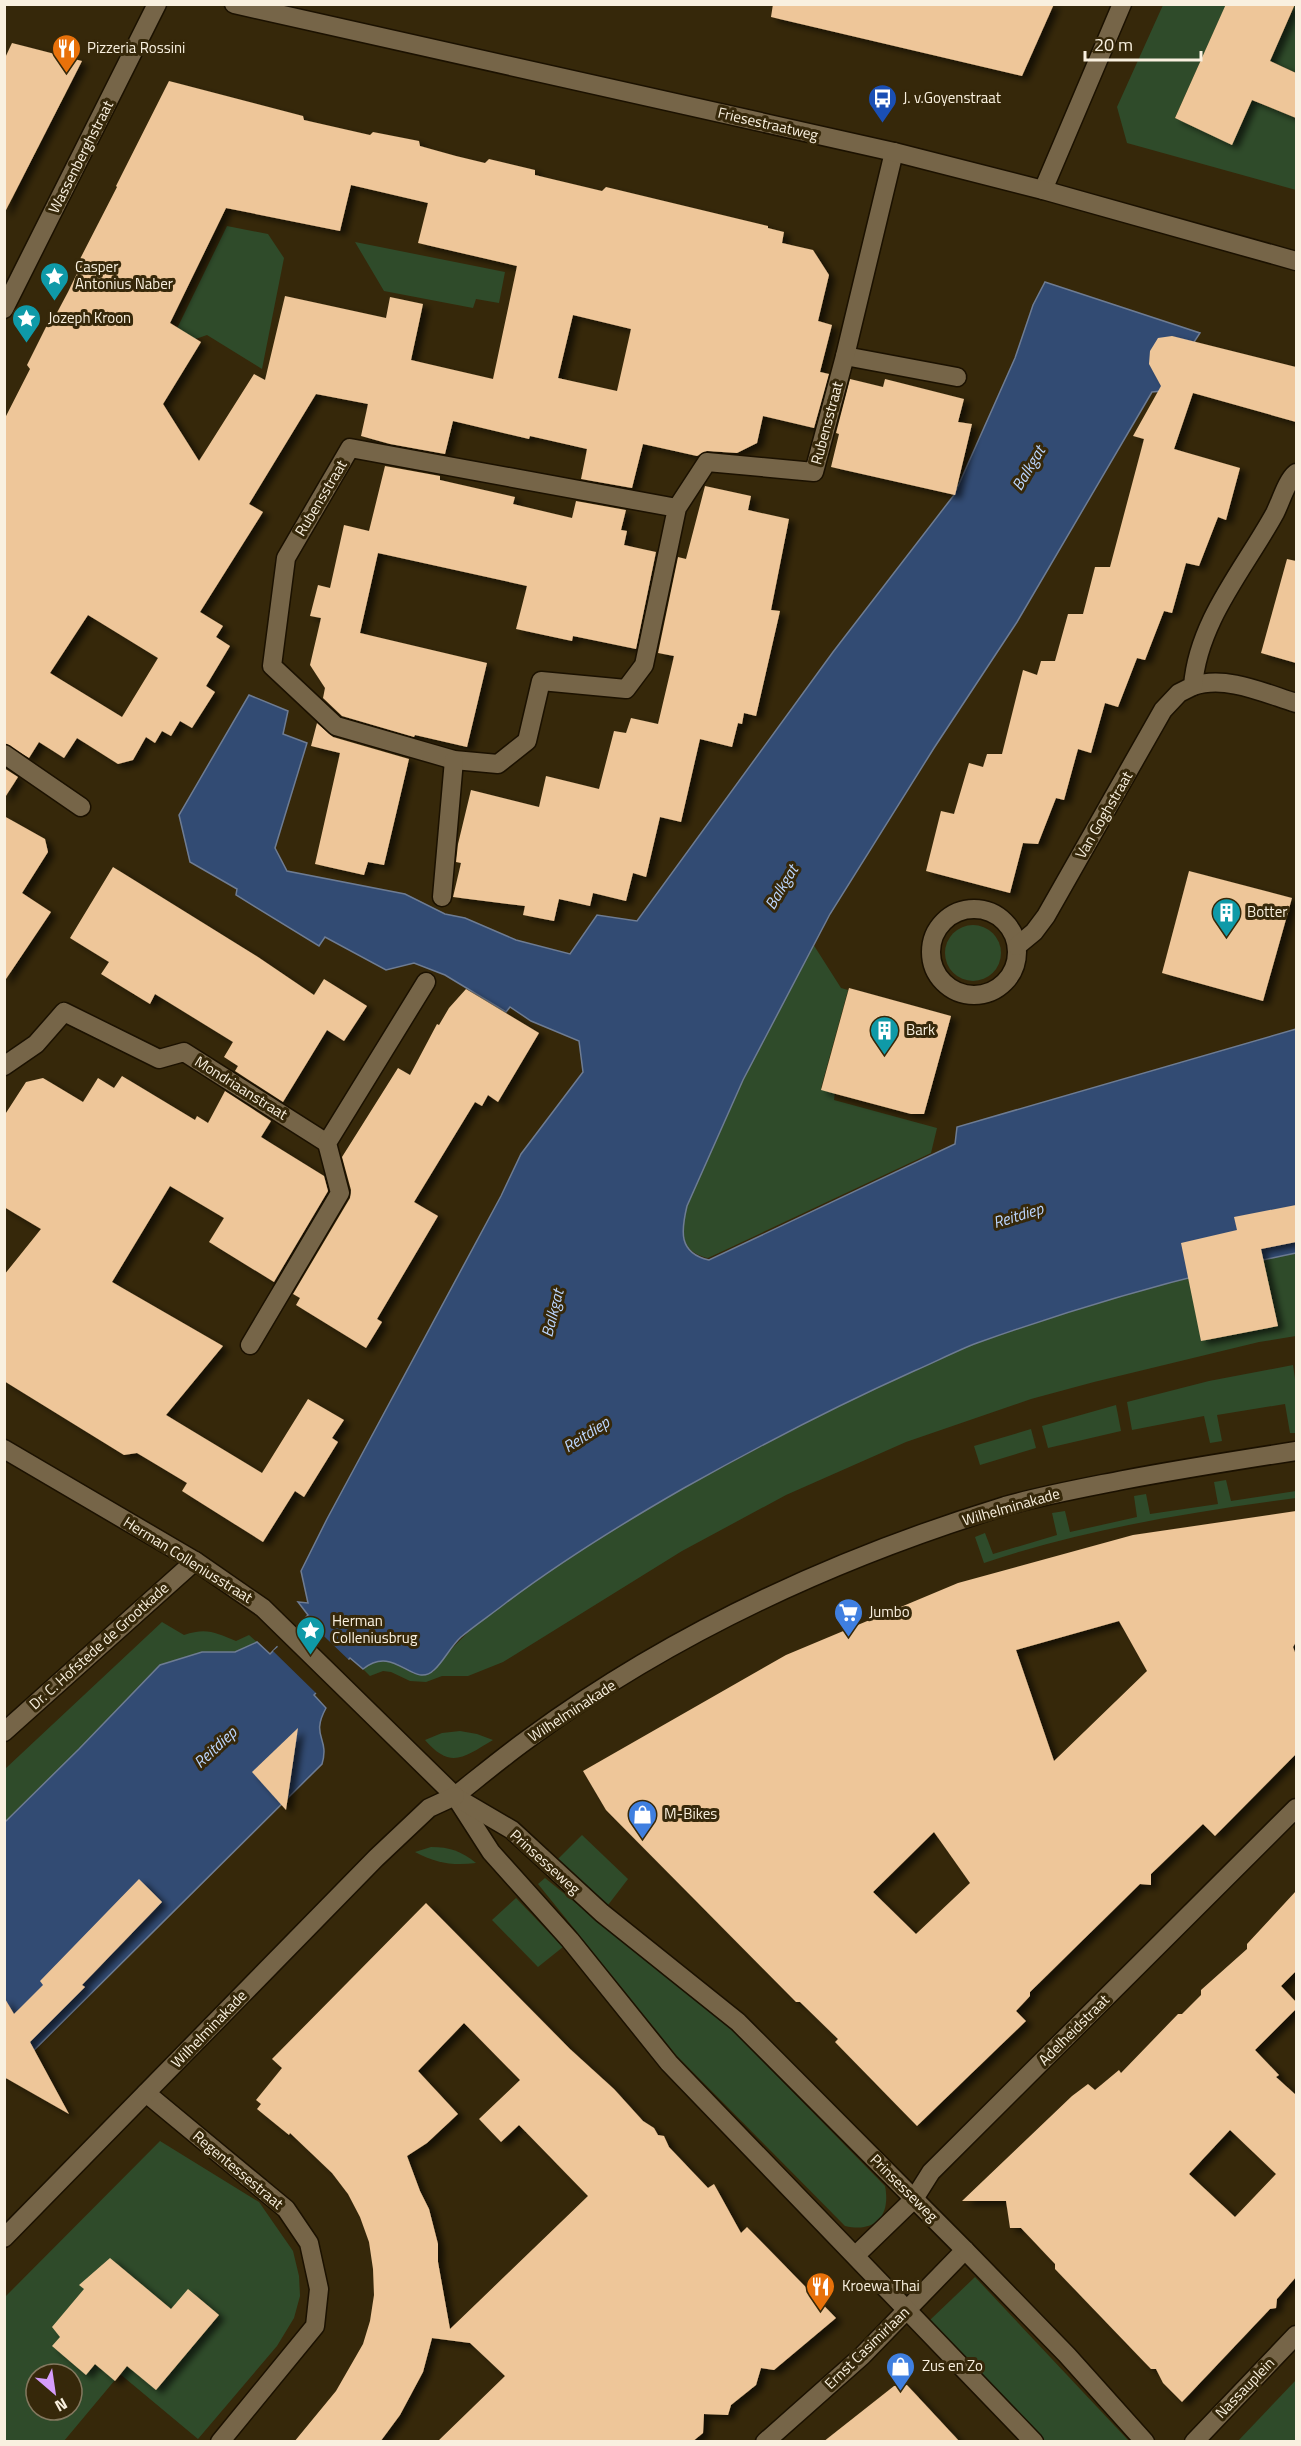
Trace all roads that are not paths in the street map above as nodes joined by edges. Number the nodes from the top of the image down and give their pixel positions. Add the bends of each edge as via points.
1 (157, 4) edge
2 (234, 4) edge
3 (1122, 4) edge
4 (894, 152) junction
5 (1042, 190) junction
6 (1296, 261) edge
7 (4, 309) edge
8 (845, 356) junction
9 (957, 377) dead end
10 (1296, 473) edge
11 (677, 508) junction
12 (1193, 686) junction
13 (1296, 703) edge
14 (4, 754) edge
15 (454, 760) junction
16 (81, 807) dead end
17 (442, 897) dead end
18 (1017, 946) junction
19 (426, 982) dead end
20 (4, 1066) edge
21 (327, 1143) junction
22 (250, 1345) dead end
23 (4, 1449) edge
24 (1296, 1450) edge
25 (195, 1561) junction
26 (4, 1732) edge
27 (455, 1796) junction
28 (1296, 1808) edge
29 (146, 2093) junction
30 (914, 2199) junction
31 (4, 2238) edge
32 (965, 2250) junction
33 (856, 2255) junction
34 (908, 2308) junction
35 (1296, 2335) edge
36 (220, 2442) edge
37 (765, 2442) edge
38 (1034, 2442) edge
39 (1145, 2442) edge
40 (1194, 2442) edge

1 - 7 street, Wassenberghstraat
2 - 4 street, Friesestraatweg
3 - 5 street
4 - 5 street, Friesestraatweg
4 - 8 street, Rubensstraat
5 - 6 street, Friesestraatweg
8 - 9 street
8 - 11 street, Rubensstraat via 814,472 707,462
10 - 12 street via 1225,595 1200,652
11 - 15 street, Rubensstraat via 644,665 626,689 541,681 526,741 498,764
11 - 15 street, Rubensstraat via 350,448 286,558 272,666 336,726
12 - 13 street via 1207,682 1228,684
12 - 18 street, Van Goghstraat via 1179,693 1163,710 1046,916
14 - 16 street
15 - 17 street
18 - 18 street via 1004,921 984,911 963,910 950,916 935,932 930,952 932,967 950,989 963,995 991,993 1012,974
19 - 21 street
20 - 21 street, Mondriaanstraat via 36,1044 64,1012 159,1059 184,1052
21 - 22 street via 340,1192
23 - 25 street, Herman Colleniusstraat
24 - 27 street, Wilhelminakade via 1006,1506 840,1565 775,1593 644,1663 528,1739
25 - 26 street, Dr. C. Hofstede de Grootkade
25 - 27 street, Herman Colleniusstraat via 263,1608
27 - 29 street, Wilhelminakade via 422,1814
27 - 30 street, Prinsesseweg via 512,1830 602,1913 738,2022
27 - 33 street, Prinsesseweg via 491,1852 570,1940 669,2063
28 - 30 street, Adelheidstraat via 931,2172
29 - 31 street, Wilhelminakade
29 - 36 street, Regentessestraat via 286,2209 312,2254 319,2289 315,2326
30 - 32 street, Prinsesseweg
30 - 33 street, Adelheidstraat
32 - 34 street, Ernst Casimirlaan
32 - 39 street, Prinsesseweg
33 - 34 street, Prinsesseweg
34 - 37 street, Ernst Casimirlaan via 862,2356
34 - 38 street, Prinsesseweg
35 - 40 street, Nassauplein

